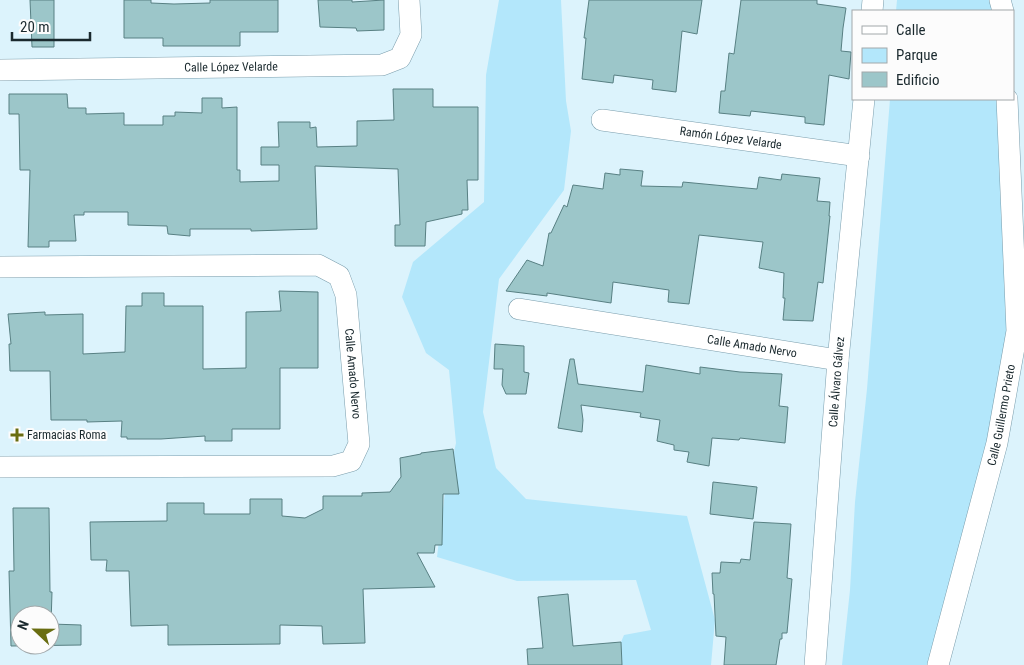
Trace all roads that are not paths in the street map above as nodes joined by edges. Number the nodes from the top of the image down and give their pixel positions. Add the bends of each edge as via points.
1 (409, 0) edge
2 (0, 70) edge
3 (864, 100) edge
4 (1007, 100) edge
5 (602, 120) dead end
6 (859, 156) junction
7 (0, 267) edge
8 (519, 309) dead end
9 (838, 360) junction
10 (0, 467) edge
11 (815, 665) edge
12 (938, 665) edge

1 - 2 street, Calle López Velarde via 411,35 400,58 382,65
3 - 6 street, Calle Álvaro Gálvez
4 - 12 street, Calle Guillermo Prieto via 1017,331 997,443
5 - 6 street, Ramón López Velarde
6 - 9 street, Calle Álvaro Gálvez
7 - 10 street, Calle Amado Nervo via 318,265 339,276 346,295 359,444 351,461 333,466
8 - 9 street, Calle Amado Nervo
9 - 11 street, Calle Álvaro Gálvez

